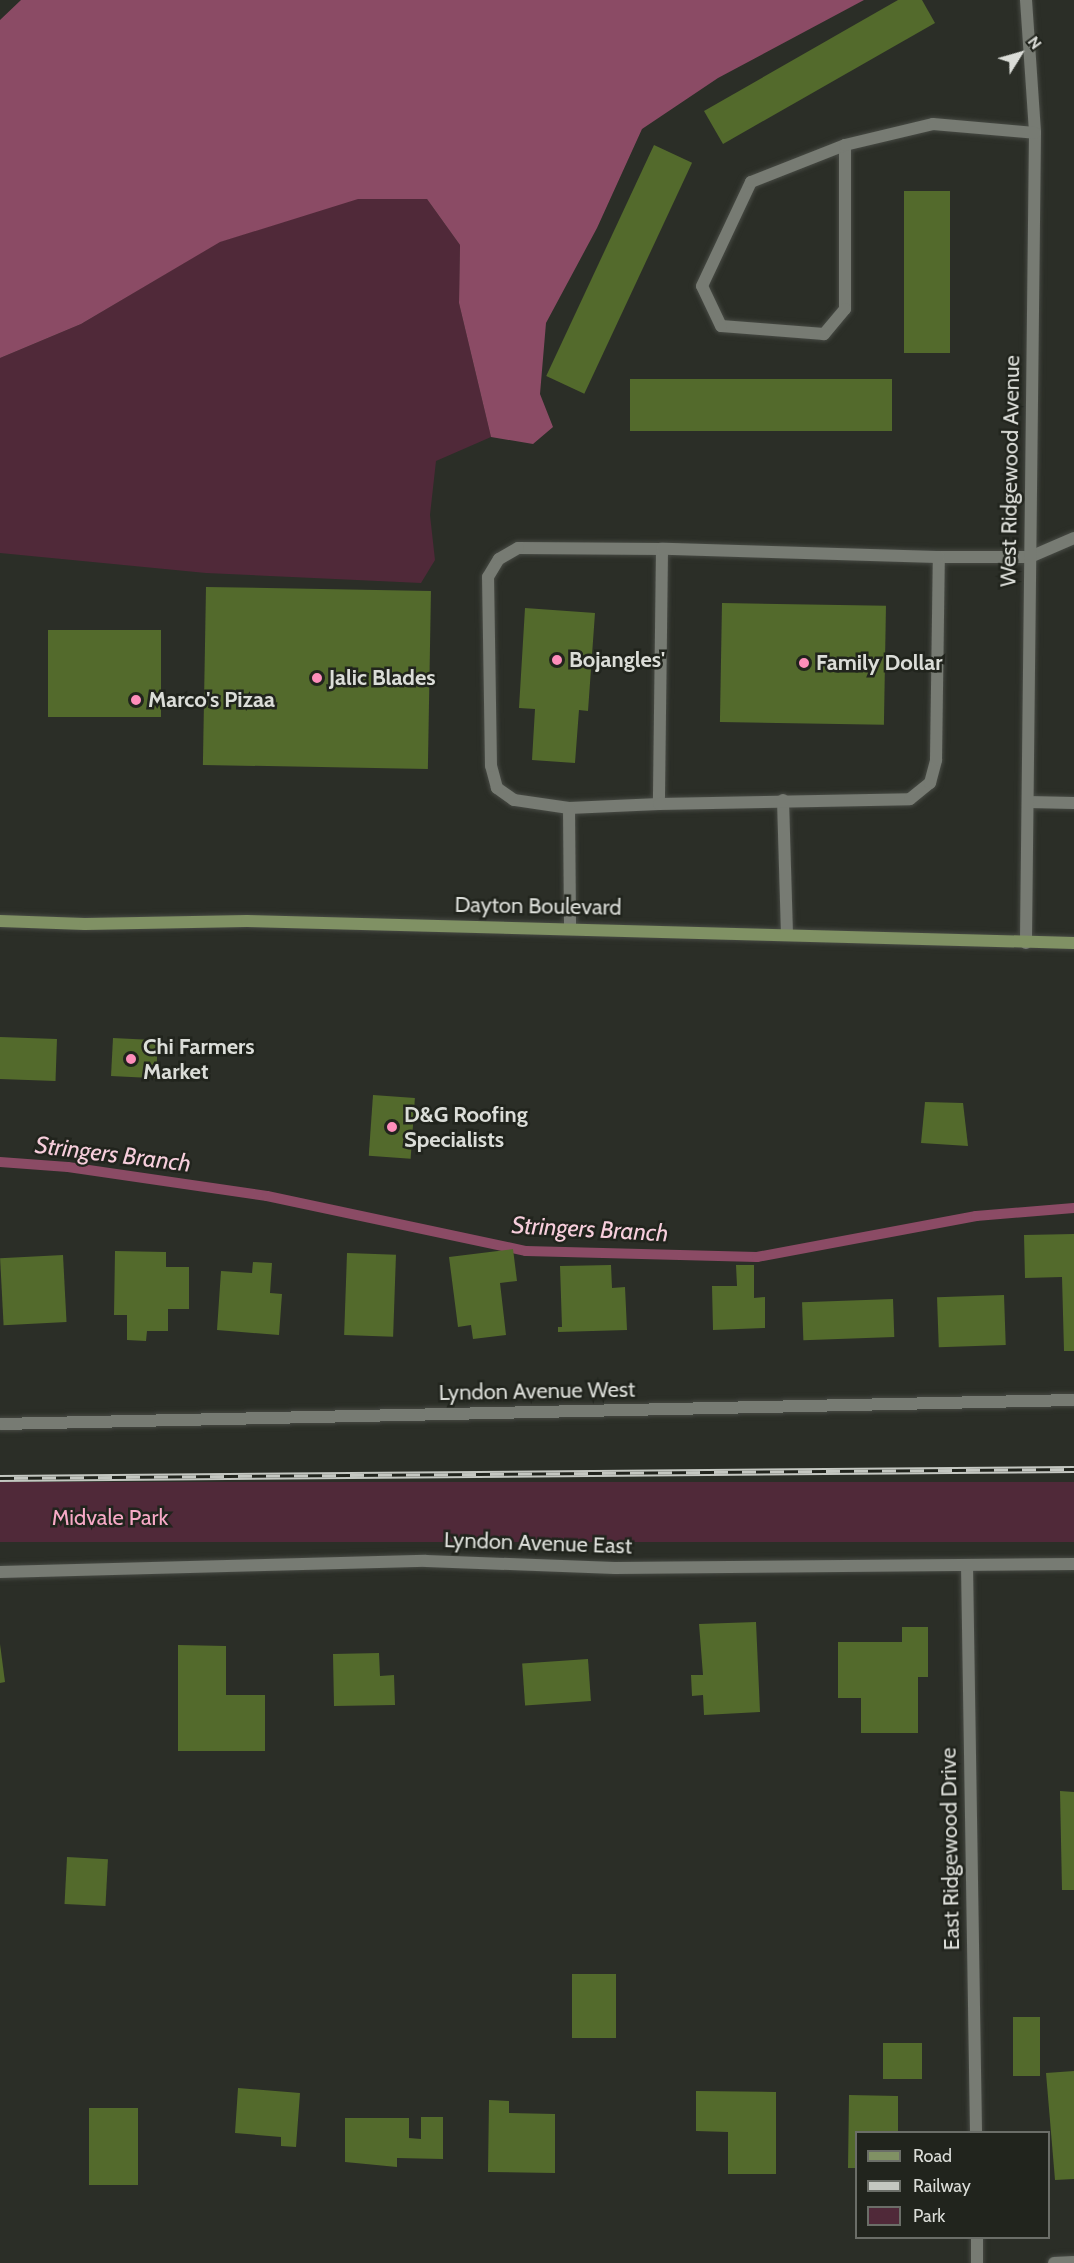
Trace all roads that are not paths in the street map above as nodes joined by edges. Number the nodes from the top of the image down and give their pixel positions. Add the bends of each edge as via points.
1 (1026, 0) edge
2 (1035, 133) junction
3 (844, 145) junction
4 (1074, 538) edge
5 (662, 549) junction
6 (939, 557) junction
7 (1030, 557) junction
8 (783, 800) junction
9 (1028, 802) junction
10 (1074, 803) edge
11 (659, 804) junction
12 (569, 808) junction
13 (0, 921) edge
14 (570, 927) junction
15 (787, 933) junction
16 (1026, 943) junction
17 (1074, 943) edge
18 (1074, 1400) edge
19 (0, 1424) edge
20 (1074, 1564) edge
21 (967, 1565) junction
22 (0, 1572) edge
23 (976, 2131) edge
24 (977, 2239) edge
25 (1074, 2262) edge
26 (977, 2263) edge
27 (1054, 2263) edge

1 - 2 street, West Ridgewood Avenue
2 - 3 street via 933,124
2 - 7 street, West Ridgewood Avenue
3 - 3 street via 751,182 702,286 721,326 824,333 845,309
4 - 7 street
5 - 6 street
5 - 11 street
5 - 12 street via 518,548 499,559 488,577 490,766 497,788 514,800
6 - 7 street
6 - 8 street via 936,760 930,783 910,799
7 - 9 street, West Ridgewood Avenue
8 - 11 street
8 - 15 street
9 - 10 street
9 - 16 street, West Ridgewood Avenue
11 - 12 street
12 - 14 street
13 - 14 main road, Dayton Boulevard
14 - 15 main road, Dayton Boulevard
15 - 16 main road, Dayton Boulevard
16 - 17 main road, Dayton Boulevard
18 - 19 street, Lyndon Avenue West
20 - 21 street, Lyndon Avenue East
21 - 22 street, Lyndon Avenue East via 615,1568 426,1561
21 - 23 street, East Ridgewood Drive
24 - 26 street
25 - 27 street

